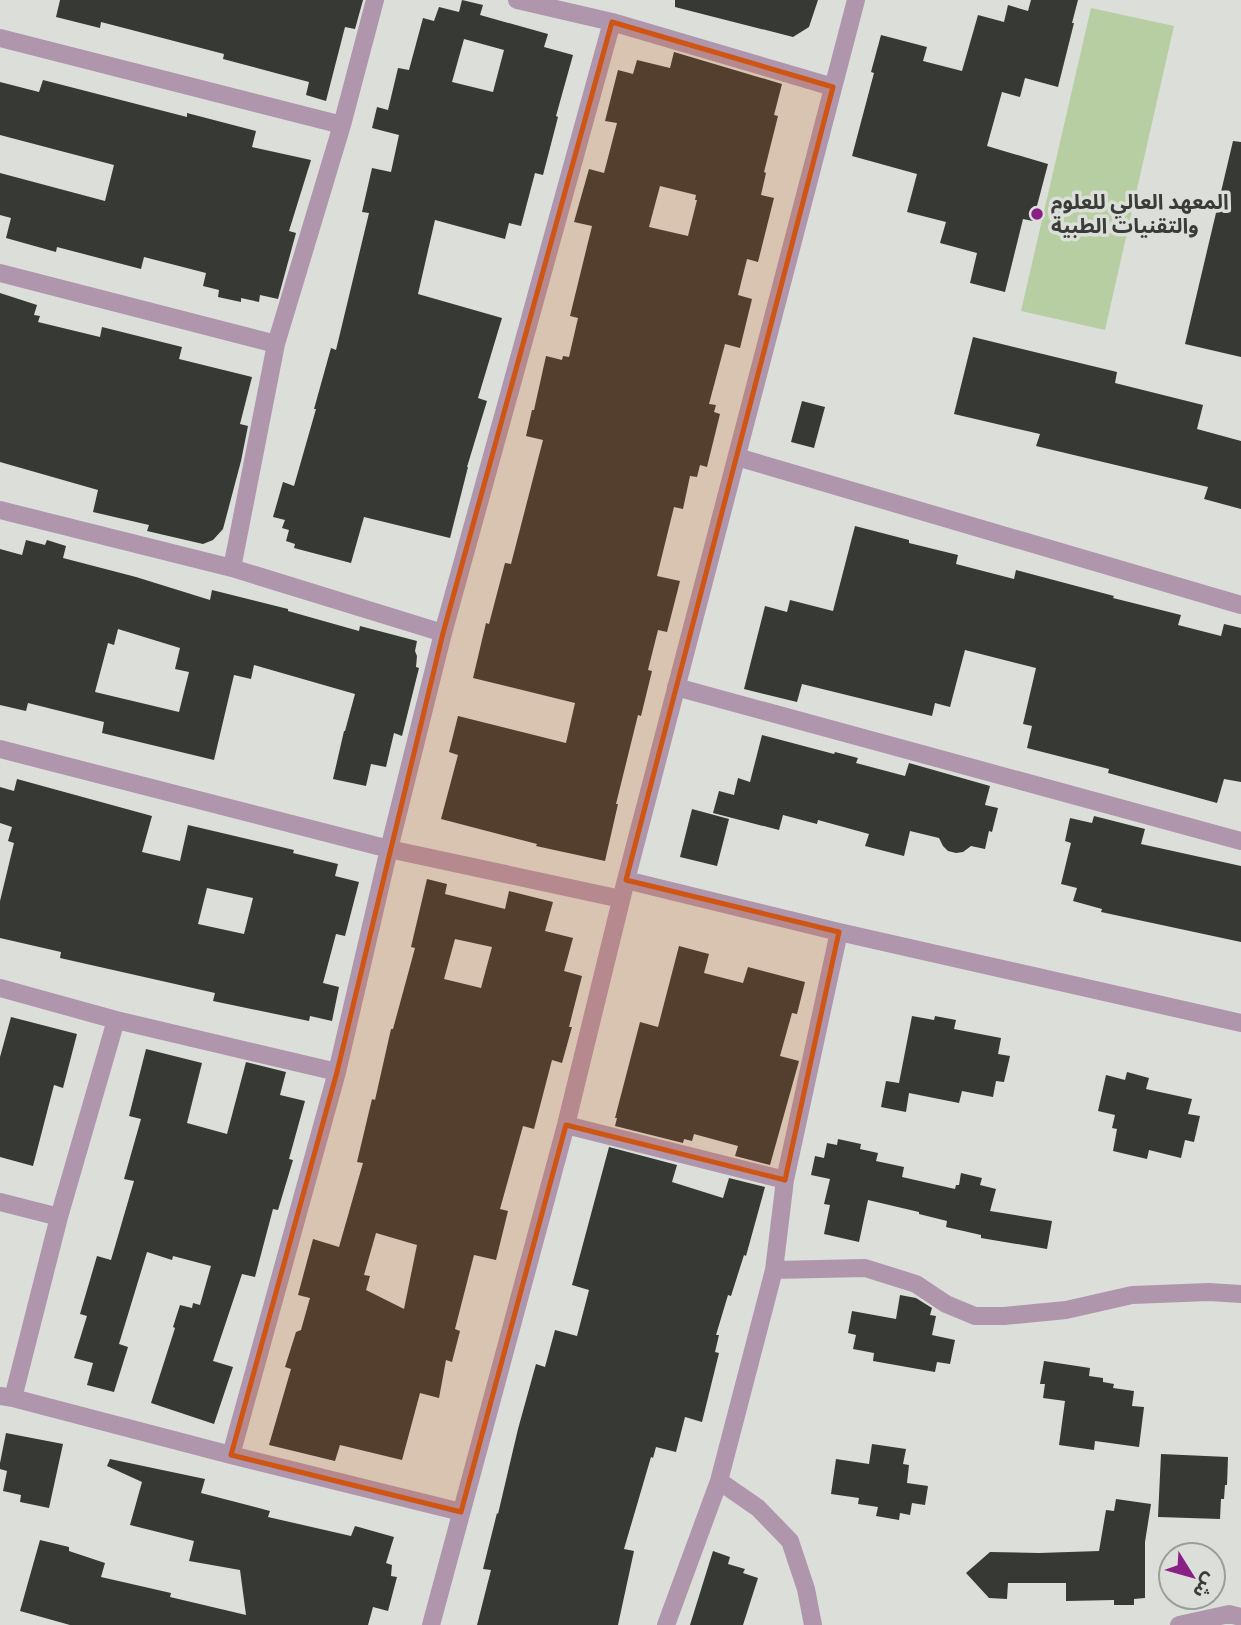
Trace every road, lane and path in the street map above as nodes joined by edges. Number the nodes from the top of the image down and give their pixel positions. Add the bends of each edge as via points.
1 (374, 0) edge
2 (517, 0) edge
3 (856, 0) edge
4 (612, 22) junction
5 (0, 38) edge
6 (833, 86) junction
7 (342, 125) junction
8 (0, 273) edge
9 (276, 344) junction
10 (737, 457) junction
11 (0, 510) edge
12 (232, 568) junction
13 (1241, 605) edge
14 (443, 633) junction
15 (676, 687) junction
16 (0, 749) edge
17 (1241, 841) edge
18 (390, 849) junction
19 (626, 880) junction
20 (621, 899) junction
21 (839, 932) junction
22 (0, 988) edge
23 (116, 1020) junction
24 (1241, 1023) edge
25 (337, 1072) junction
26 (566, 1125) junction
27 (785, 1180) junction
28 (0, 1202) edge
29 (59, 1217) junction
30 (774, 1270) junction
31 (1241, 1294) edge
32 (6, 1397) edge
33 (231, 1455) junction
34 (719, 1481) junction
35 (461, 1512) junction
36 (1241, 1617) edge
37 (431, 1625) edge
38 (666, 1625) edge
39 (813, 1625) edge
40 (1179, 1625) edge

1 - 7 street
2 - 4 street
3 - 6 street
4 - 6 street
4 - 14 street
5 - 7 street
6 - 10 street
7 - 9 street
8 - 9 street
9 - 12 street
10 - 13 street
10 - 15 street
11 - 12 street
12 - 14 street
14 - 18 street
15 - 17 street
15 - 19 street
16 - 18 street
18 - 20 street
18 - 25 street
19 - 20 street
19 - 21 street
20 - 26 street
21 - 24 street
21 - 27 street
22 - 23 street
23 - 25 street
23 - 29 street
25 - 33 street
26 - 27 street
26 - 35 street
27 - 30 street
28 - 29 street
29 - 32 street
30 - 31 street via 865,1268 916,1284 975,1316 1066,1310 1132,1295
30 - 34 street
32 - 33 street
33 - 35 street
34 - 38 street
34 - 39 street via 758,1508 790,1541
35 - 37 street
36 - 40 street via 1229,1614

